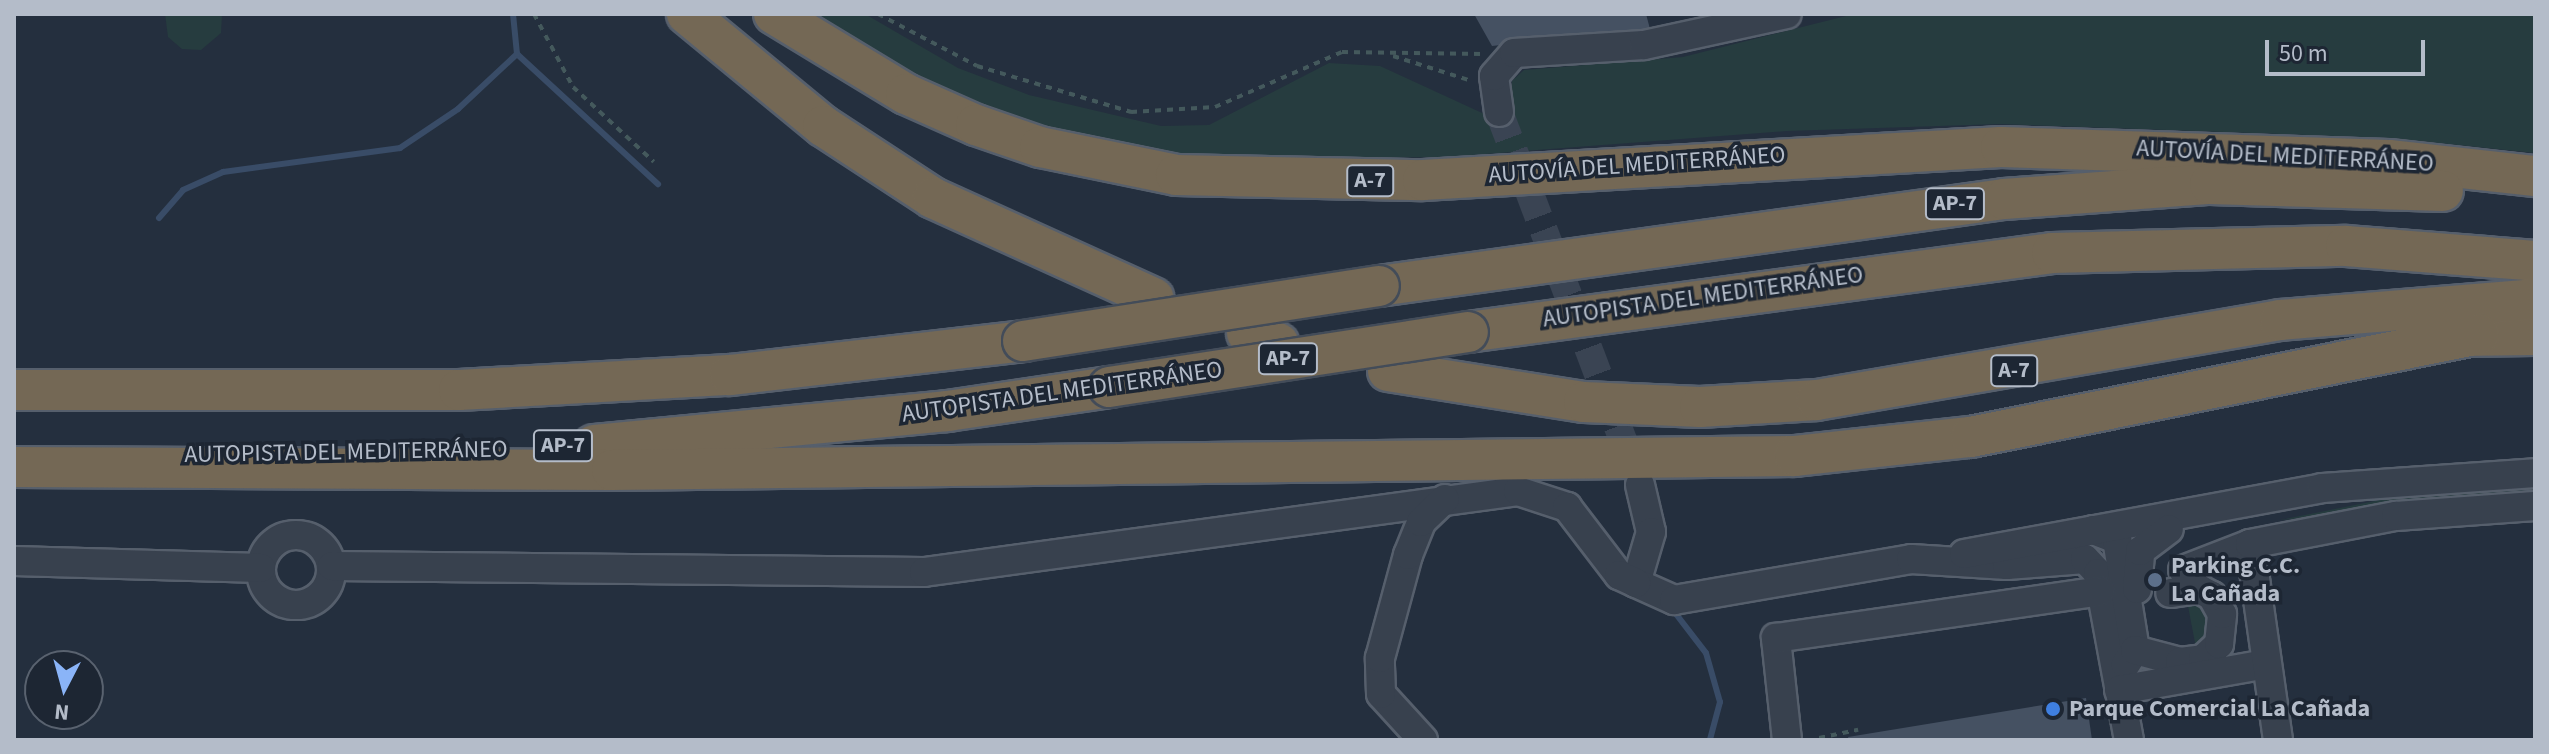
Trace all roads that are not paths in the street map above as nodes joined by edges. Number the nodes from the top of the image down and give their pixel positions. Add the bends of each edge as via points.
1 (687, 14) edge
2 (774, 14) edge
3 (1787, 14) edge
4 (1498, 108) tunnel mouth
5 (2535, 176) edge
6 (2535, 200) edge
7 (2535, 261) edge
8 (1153, 298) dead end
9 (2535, 299) edge
10 (2479, 334) junction
11 (2535, 335) edge
12 (1388, 371) dead end
13 (14, 390) edge
14 (1491, 390) junction
15 (14, 452) edge
16 (14, 467) edge
17 (2535, 473) edge
18 (1640, 485) tunnel mouth
19 (2249, 498) junction
20 (1445, 499) junction
21 (2535, 506) edge
22 (2196, 510) junction
23 (2169, 529) junction
24 (2106, 534) junction
25 (2250, 544) junction
26 (1911, 559) junction
27 (14, 561) edge
28 (1956, 562) junction
29 (332, 566) junction
30 (261, 568) junction
31 (2174, 578) junction
32 (1636, 583) junction
33 (2101, 591) junction
34 (2134, 611) junction
35 (2143, 652) junction
36 (2266, 664) junction
37 (2199, 677) junction
38 (2117, 679) junction
39 (1787, 732) edge
40 (1423, 740) edge
41 (2129, 740) edge
42 (2278, 740) edge

1 - 8 highway via 823,126 933,198
2 - 5 highway, AUTOVÍA DEL MEDITERRÁNEO / A-7 via 906,94 976,125 1040,147 1176,175 1423,180 2043,147 2389,160
3 - 4 street via 1644,45 1514,53 1494,76
6 - 13 highway, AP-7, bridge via 2328,184 2108,190 1891,210 1023,341 730,375 459,390
7 - 15 highway, AUTOPISTA DEL MEDITERRÁNEO / AP-7, bridge via 2346,246 2052,253 1109,387 615,443 472,451
9 - 14 highway, A-7 via 2280,320 1817,400 1700,407
10 - 11 highway
10 - 14 highway via 2203,368 1861,427 1592,421 1550,416
10 - 16 highway via 1971,437 1795,456 392,471
12 - 14 highway, A-7
17 - 19 street
18 - 32 street via 1651,532
19 - 22 street
19 - 23 street
20 - 29 street via 1207,539 924,572
20 - 32 street via 1543,493 1567,507 1619,575
20 - 40 street via 1412,544 1380,658 1381,694
21 - 25 street via 2396,516
22 - 24 street
22 - 26 street via 2181,504 1961,540
23 - 24 street
23 - 34 street via 2138,556
24 - 28 street
24 - 33 street
24 - 34 street
25 - 31 street
25 - 36 street
26 - 28 street
26 - 32 street via 1689,600
27 - 30 street
28 - 33 street via 2080,557 2096,569
29 - 30 street via 323,547 294,534 268,549
29 - 30 street via 323,593 291,604 265,586
31 - 35 street via 2212,596 2222,635 2203,659 2170,663
31 - 37 street via 2219,577 2239,607 2230,657
33 - 38 street
33 - 39 street via 1776,638
34 - 35 street
35 - 38 street
36 - 37 street
36 - 42 street
37 - 38 street
38 - 41 street

